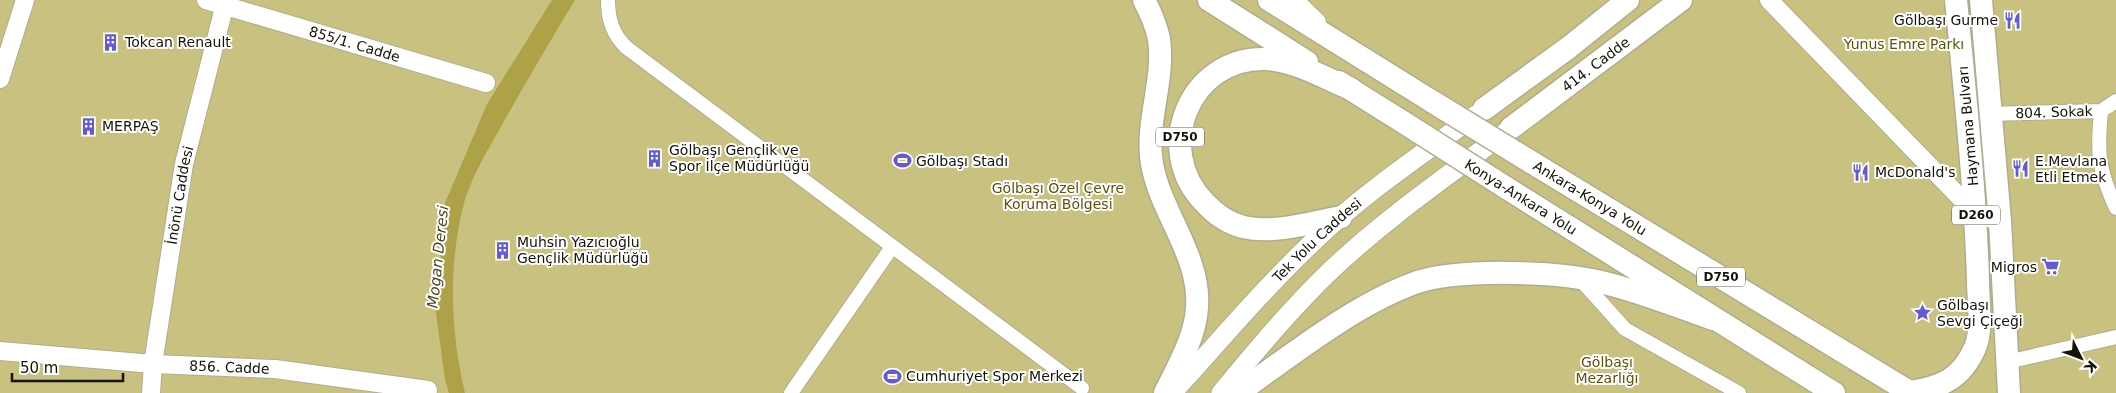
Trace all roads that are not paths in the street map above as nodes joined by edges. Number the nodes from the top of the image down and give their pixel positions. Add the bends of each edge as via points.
1 (25, 0) edge
2 (206, 0) edge
3 (608, 0) edge
4 (1144, 0) edge
5 (1209, 0) edge
6 (1269, 0) edge
7 (1294, 0) edge
8 (1628, 0) edge
9 (1681, 0) edge
10 (1769, 0) edge
11 (1956, 0) edge
12 (1985, 0) edge
13 (225, 3) edge
14 (1342, 46) junction
15 (0, 79) edge
16 (486, 83) dead end
17 (1351, 89) junction
18 (2116, 100) edge
19 (1484, 109) joint
20 (2101, 111) junction
21 (1989, 114) junction
22 (1512, 128) joint
23 (2116, 208) edge
24 (1976, 214) junction
25 (1340, 218) junction
26 (2000, 221) junction
27 (892, 247) junction
28 (1580, 279) junction
29 (1713, 319) junction
30 (2116, 337) edge
31 (0, 351) edge
32 (2007, 362) junction
33 (153, 364) junction
34 (1082, 388) dead end
35 (428, 390) dead end
36 (151, 393) edge
37 (791, 393) edge
38 (1165, 393) edge
39 (1172, 393) edge
40 (1221, 393) edge
41 (1238, 393) edge
42 (1739, 393) edge
43 (1833, 393) edge
44 (1911, 393) edge
45 (2009, 393) edge

1 - 15 street
2 - 13 street, 855/1. Cadde
3 - 27 street via 611,24 617,38 627,48
4 - 38 highway, D750 via 1154,19 1159,40 1159,66 1150,124 1153,167 1163,203 1184,244 1197,286 1194,328
5 - 17 highway, Konya-Ankara Yolu / D750
6 - 14 highway, Ankara-Konya Yolu / D750
7 - 14 street
8 - 19 highway
9 - 22 highway, 414. Cadde
10 - 24 street
11 - 24 highway, Haymana Bulvarı / D260
12 - 21 highway, Haymana Bulvarı / D260
13 - 16 street, 855/1. Cadde
13 - 33 street, İnönü Caddesi via 184,164
14 - 44 highway, Ankara-Konya Yolu / D750, bridge
17 - 25 highway, D750 via 1286,62 1265,59 1232,65 1216,73 1192,98 1184,113 1180,143 1186,178 1202,201 1226,221 1256,230
17 - 29 highway, Konya-Ankara Yolu / D750, bridge
18 - 20 street, 804. Sokak
19 - 25 main road, Tek Yolu Caddesi
20 - 21 street, 804. Sokak
20 - 23 street via 2099,159 2103,179
21 - 26 highway, Haymana Bulvarı / D260
22 - 40 main road via 1378,228 1327,274 1280,322
24 - 26 street
24 - 44 highway, Haymana Bulvarı / D260 via 1976,346 1963,367 1946,383
25 - 39 main road, Tek Yolu Caddesi via 1273,282
26 - 32 highway, Haymana Bulvarı / D260
27 - 34 street
27 - 37 street
28 - 29 highway via 1600,282
28 - 41 highway via 1497,274 1438,277 1413,283 1367,306
28 - 42 street via 1625,330
29 - 43 highway, Konya-Ankara Yolu / D750
30 - 32 street
31 - 33 street, 856. Cadde
32 - 45 highway, Haymana Bulvarı / D260
33 - 35 street, 856. Cadde via 276,369
33 - 36 street, İnönü Caddesi

